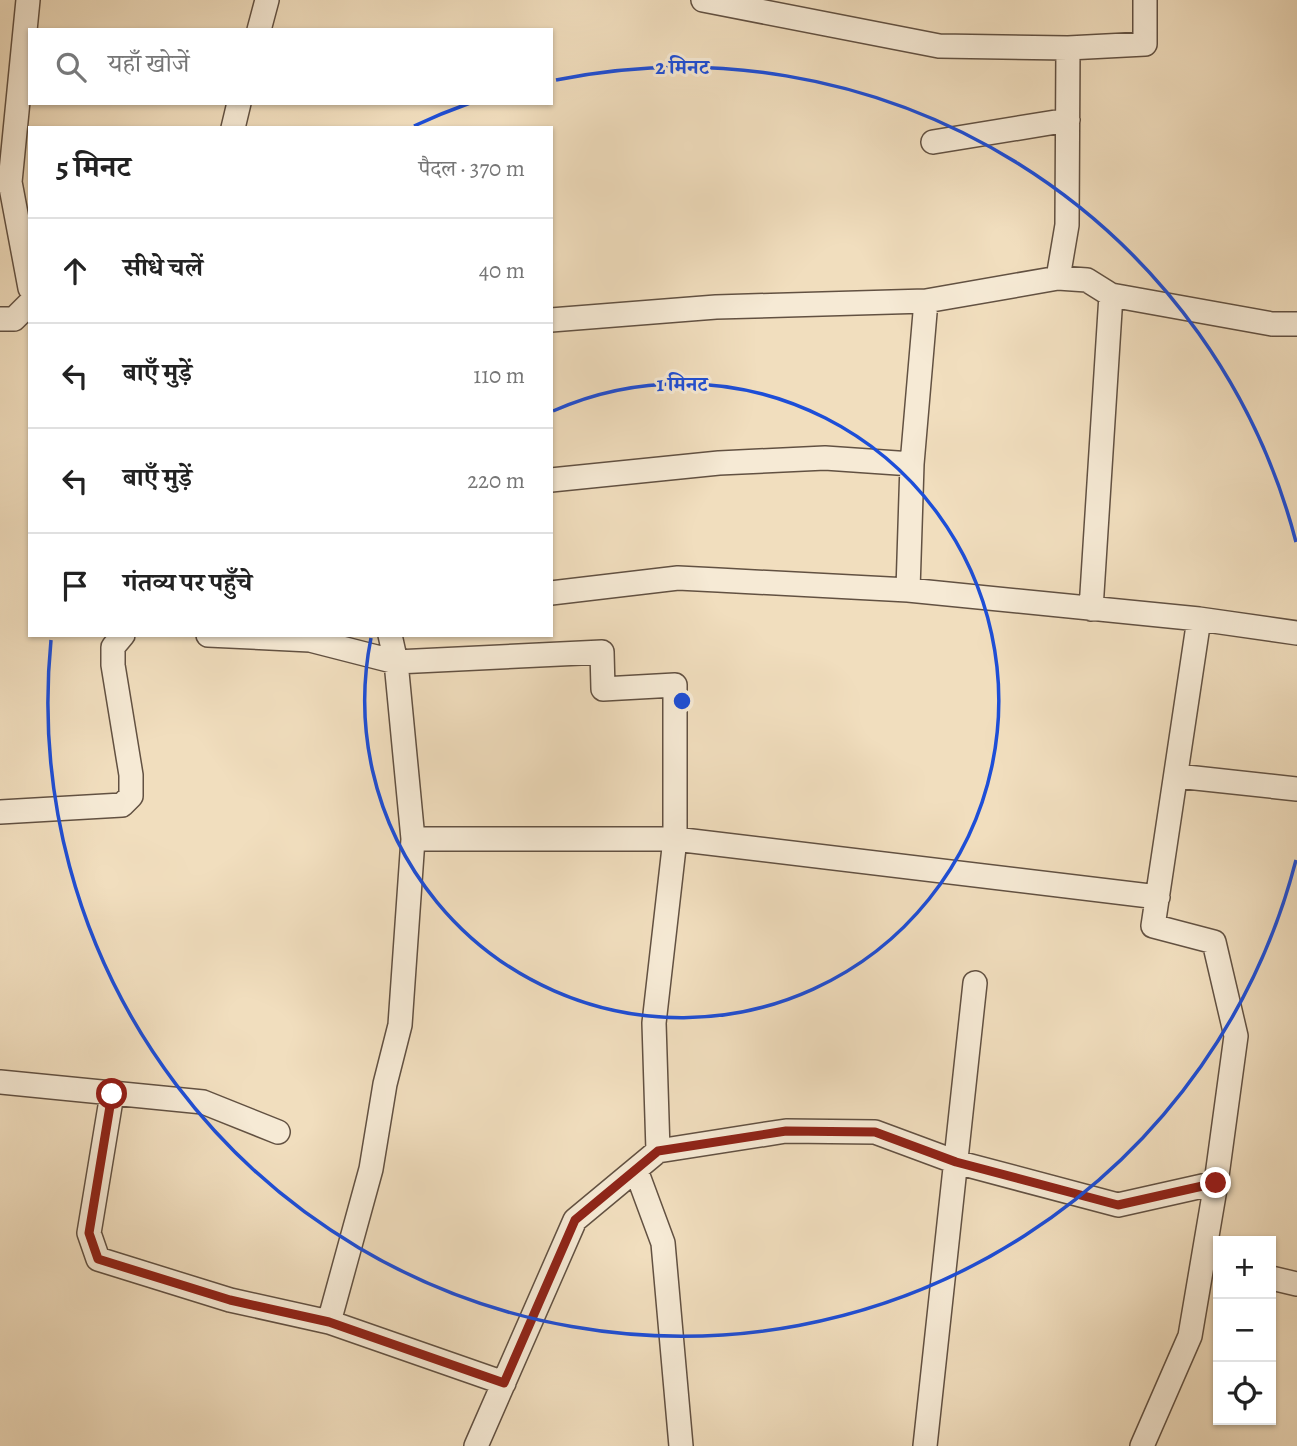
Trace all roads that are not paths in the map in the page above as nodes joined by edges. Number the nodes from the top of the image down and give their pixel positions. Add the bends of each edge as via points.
1 (28, 0) edge
2 (267, 0) edge
3 (703, 0) edge
4 (1144, 0) edge
5 (260, 28) edge
6 (1068, 48) junction
7 (239, 105) edge
8 (1068, 120) junction
9 (233, 126) edge
10 (933, 142) dead end
11 (5, 181) edge
12 (1058, 278) junction
13 (28, 279) edge
14 (1111, 295) junction
15 (926, 300) junction
16 (553, 320) edge
17 (1297, 324) edge
18 (912, 464) junction
19 (553, 480) edge
20 (908, 590) junction
21 (553, 593) edge
22 (1091, 609) junction
23 (1199, 619) junction
24 (1297, 633) edge
25 (120, 637) edge
26 (249, 637) edge
27 (390, 637) edge
28 (396, 662) junction
29 (1177, 776) junction
30 (1297, 789) edge
31 (0, 812) edge
32 (414, 839) junction
33 (676, 839) junction
34 (1158, 897) junction
35 (975, 984) dead end
36 (0, 1082) edge
37 (112, 1094) junction
38 (278, 1132) dead end
39 (658, 1151) junction
40 (956, 1162) junction
41 (636, 1170) junction
42 (1216, 1183) junction
43 (1210, 1264) edge
44 (1276, 1279) edge
45 (1297, 1284) edge
46 (329, 1322) junction
47 (504, 1383) junction
48 (476, 1446) edge
49 (681, 1446) edge
50 (925, 1446) edge
51 (1142, 1446) edge

1 - 11 street
2 - 5 street
3 - 6 street via 939,46
4 - 6 street via 1145,44
6 - 8 street
7 - 9 street
8 - 10 street
8 - 12 street via 1067,225
11 - 13 street
12 - 14 street via 1087,280
12 - 15 street
14 - 17 street via 1272,324
14 - 22 street
15 - 16 street via 716,307
15 - 18 street
18 - 19 street via 812,459 719,463
18 - 20 street
20 - 21 street via 678,578
20 - 22 street
22 - 23 street
23 - 24 street
23 - 29 street
25 - 31 street via 113,647 113,664 131,796 122,805
26 - 28 street via 310,640
27 - 28 street
28 - 32 street
28 - 33 street via 603,652 603,689 675,685
29 - 30 street
29 - 34 street
32 - 33 street
32 - 46 street via 400,1025 384,1084 372,1169
33 - 34 street
33 - 39 street via 654,1023
34 - 42 street via 1153,926 1214,942 1236,1036
35 - 40 street
36 - 37 street
37 - 38 street via 203,1102
37 - 46 street via 89,1233 98,1259 230,1300
39 - 40 street via 786,1131 875,1132
39 - 41 street
40 - 42 street via 1118,1205
40 - 50 street
41 - 47 street via 575,1220
41 - 49 street via 663,1243
42 - 43 street
43 - 51 street via 1190,1336
44 - 45 street
46 - 47 street
47 - 48 street

